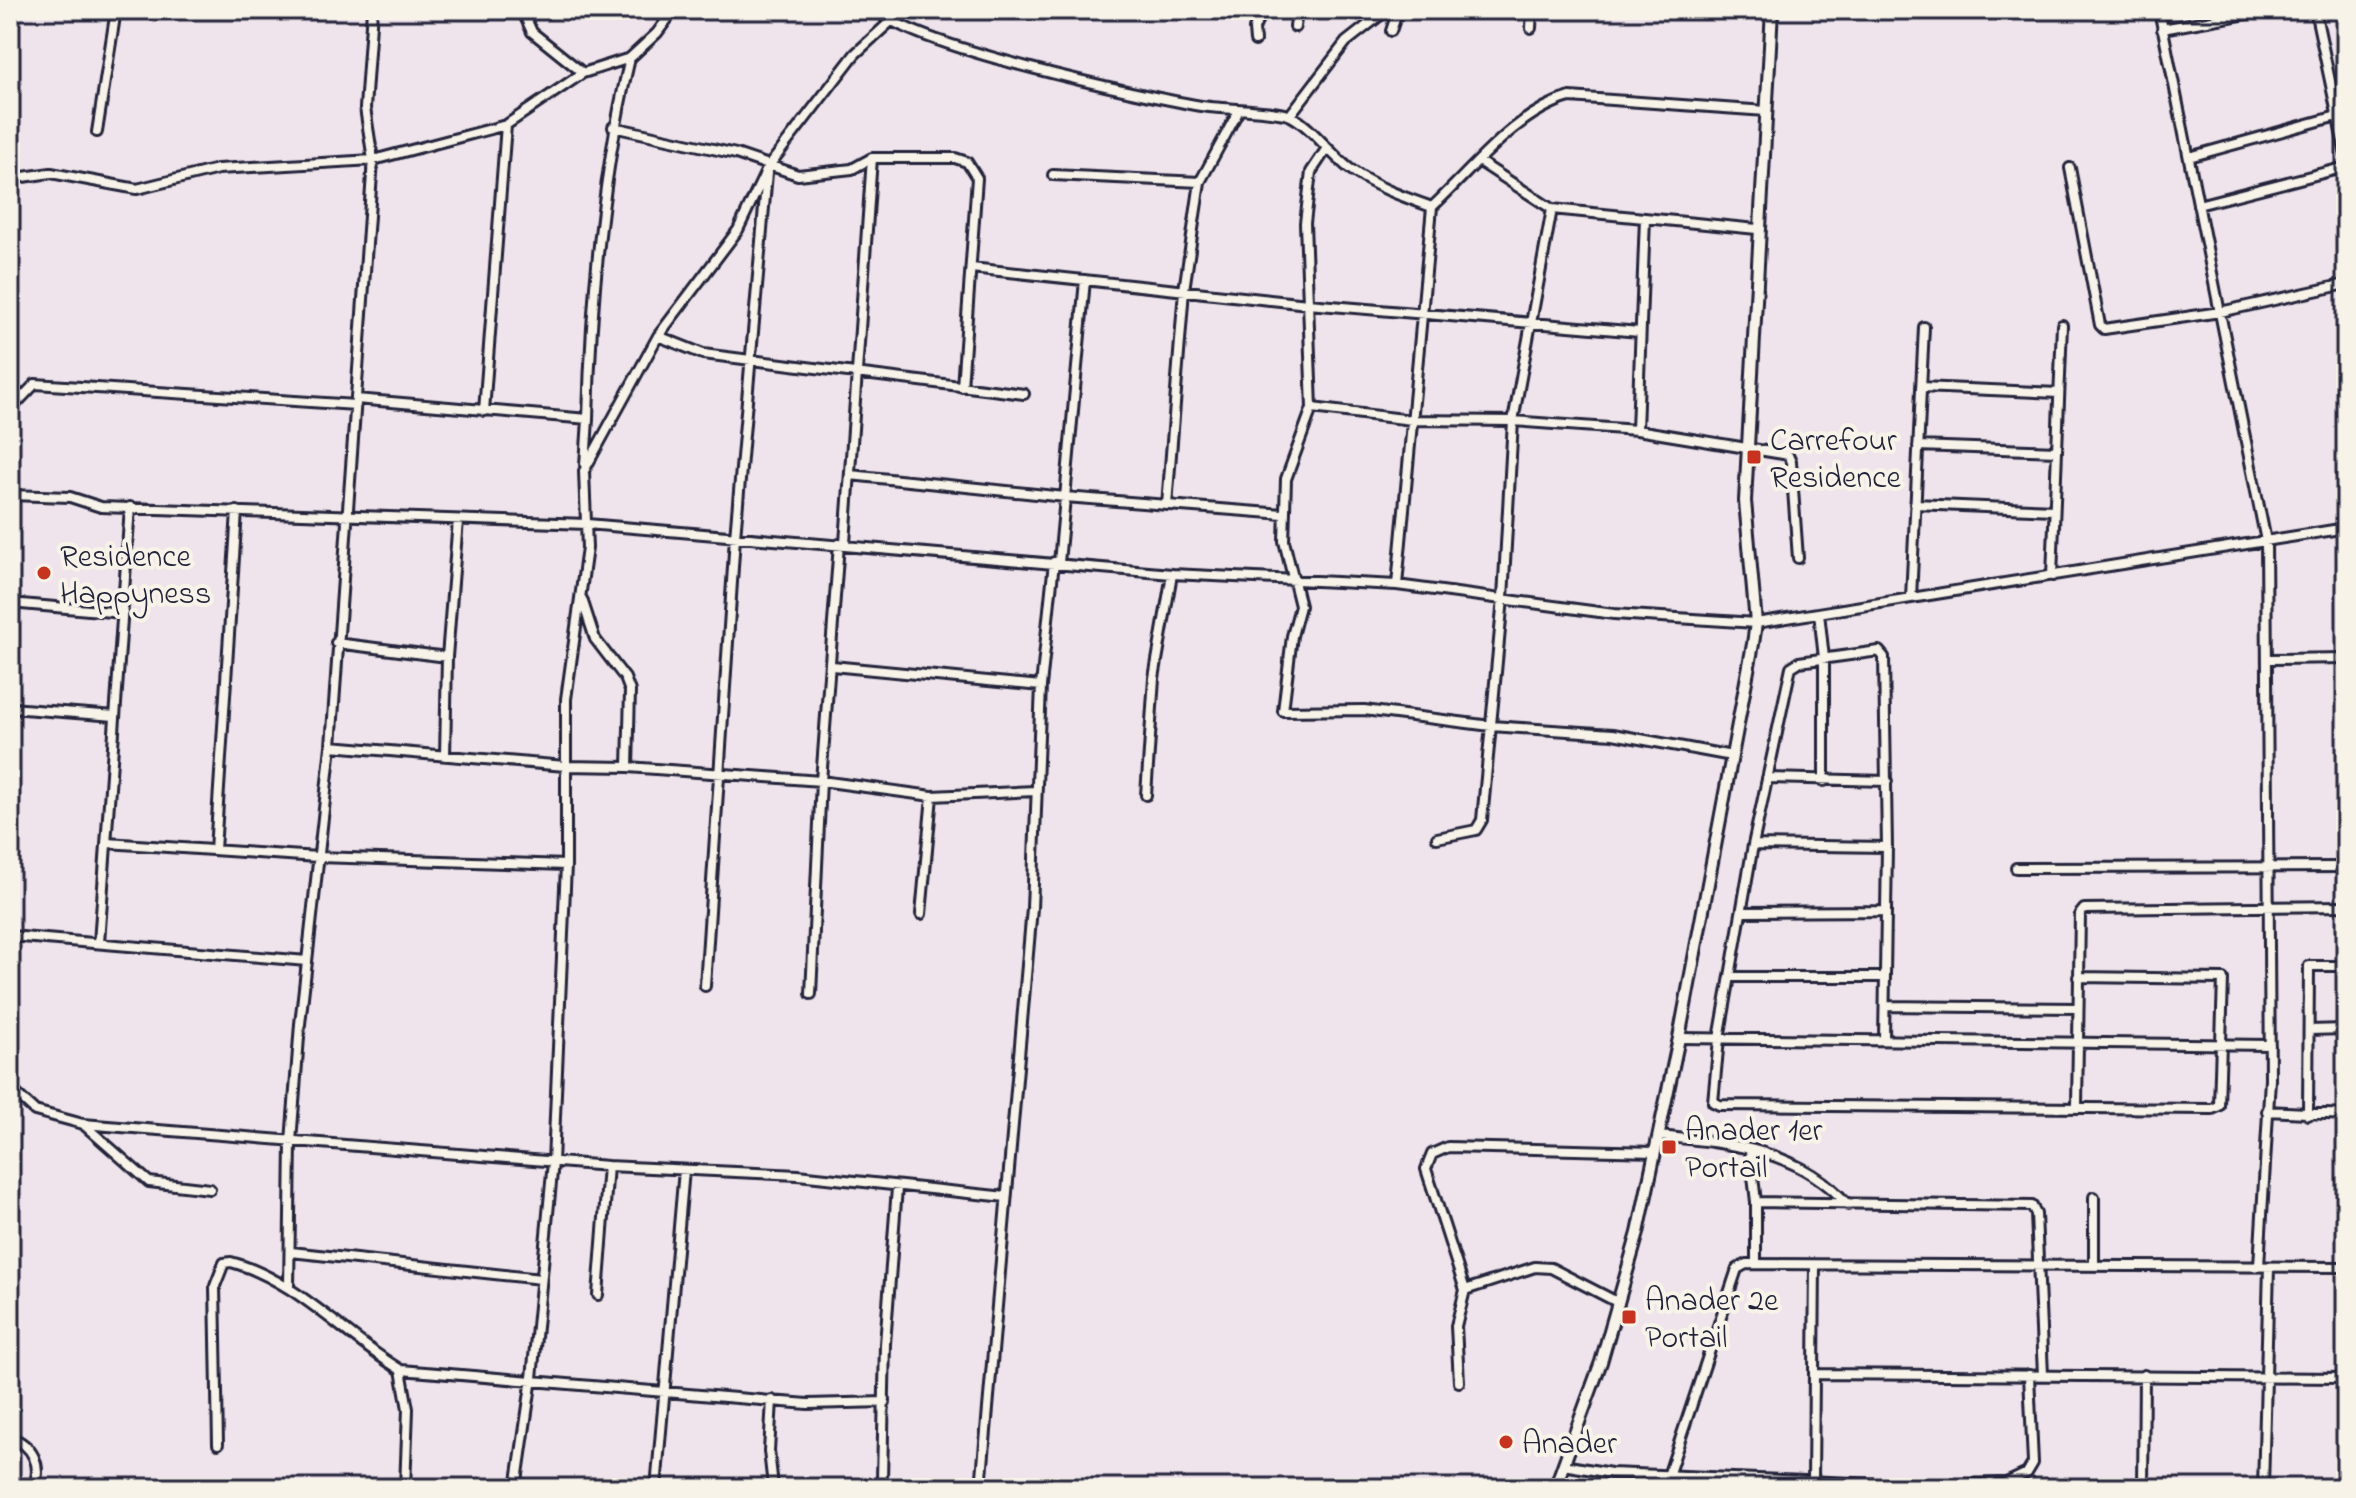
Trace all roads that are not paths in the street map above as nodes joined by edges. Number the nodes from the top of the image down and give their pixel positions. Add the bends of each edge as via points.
1 (116, 10) edge
2 (372, 10) edge
3 (522, 10) edge
4 (674, 10) edge
5 (876, 10) edge
6 (1262, 10) edge
7 (1297, 10) edge
8 (1387, 10) edge
9 (1398, 10) edge
10 (1532, 10) edge
11 (1772, 10) edge
12 (2159, 10) edge
13 (2269, 10) edge
14 (2315, 10) edge
15 (891, 21) junction
16 (1295, 27) dead end
17 (1531, 28) dead end
18 (2162, 29) junction
19 (1391, 31) dead end
20 (1255, 41) dead end
21 (630, 58) junction
22 (583, 73) junction
23 (1766, 111) junction
24 (1238, 112) junction
25 (1290, 115) junction
26 (2337, 116) junction
27 (506, 125) junction
28 (613, 127) junction
29 (97, 132) dead end
30 (1327, 148) junction
31 (2346, 156) edge
32 (2189, 157) junction
33 (872, 158) junction
34 (373, 160) junction
35 (1480, 162) junction
36 (768, 167) junction
37 (2346, 167) edge
38 (2070, 168) dead end
39 (1053, 175) dead end
40 (1200, 182) junction
41 (10, 183) edge
42 (2198, 205) junction
43 (1432, 207) junction
44 (1552, 209) junction
45 (1645, 218) junction
46 (1757, 229) junction
47 (971, 268) junction
48 (1085, 280) junction
49 (2346, 284) edge
50 (1184, 290) junction
51 (1308, 304) junction
52 (2220, 312) junction
53 (1422, 313) junction
54 (1531, 322) junction
55 (2062, 325) dead end
56 (1924, 327) dead end
57 (1640, 332) junction
58 (658, 336) junction
59 (753, 362) junction
60 (859, 376) junction
61 (962, 387) junction
62 (1921, 387) junction
63 (2059, 393) junction
64 (1024, 394) dead end
65 (356, 402) junction
66 (1312, 408) junction
67 (10, 410) edge
68 (484, 411) junction
69 (588, 419) junction
70 (1412, 420) junction
71 (1513, 421) junction
72 (1637, 430) junction
73 (1918, 446) junction
74 (1747, 449) junction
75 (2057, 451) junction
76 (584, 471) junction
77 (850, 475) junction
78 (10, 495) edge
79 (1065, 497) junction
80 (1915, 504) junction
81 (1167, 505) junction
82 (130, 507) junction
83 (2054, 510) junction
84 (237, 511) junction
85 (1283, 514) junction
86 (346, 515) junction
87 (458, 520) junction
88 (587, 524) junction
89 (2346, 528) edge
90 (735, 537) junction
91 (2266, 541) junction
92 (842, 544) junction
93 (1798, 558) dead end
94 (1056, 562) junction
95 (1172, 574) junction
96 (2052, 576) junction
97 (1293, 582) junction
98 (1397, 585) junction
99 (581, 598) junction
100 (1503, 598) junction
101 (1911, 598) junction
102 (12, 603) edge
103 (123, 613) junction
104 (1819, 613) junction
105 (1756, 623) junction
106 (336, 643) junction
107 (447, 657) junction
108 (1824, 658) junction
109 (2346, 658) edge
110 (2268, 659) junction
111 (832, 666) junction
112 (10, 670) edge
113 (1041, 686) junction
114 (10, 708) edge
115 (115, 716) junction
116 (1491, 726) junction
117 (331, 746) junction
118 (445, 756) junction
119 (1732, 756) junction
120 (565, 766) junction
121 (628, 767) junction
122 (719, 773) junction
123 (1767, 778) junction
124 (821, 781) junction
125 (1824, 781) junction
126 (1887, 781) junction
127 (1035, 791) junction
128 (1146, 795) dead end
129 (932, 796) junction
130 (1437, 838) dead end
131 (107, 843) junction
132 (1753, 845) junction
133 (1887, 847) junction
134 (215, 850) junction
135 (318, 857) junction
136 (566, 865) junction
137 (2346, 867) edge
138 (2016, 868) dead end
139 (2268, 868) junction
140 (2268, 906) junction
141 (2346, 906) edge
142 (1886, 911) junction
143 (1743, 912) junction
144 (921, 914) dead end
145 (10, 936) edge
146 (99, 943) junction
147 (307, 961) junction
148 (2346, 966) edge
149 (1732, 977) junction
150 (1885, 977) junction
151 (2078, 977) junction
152 (705, 986) dead end
153 (811, 994) dead end
154 (1885, 1006) junction
155 (2078, 1008) junction
156 (2346, 1029) edge
157 (2309, 1030) junction
158 (1679, 1038) junction
159 (1719, 1039) junction
160 (1884, 1039) junction
161 (2078, 1041) junction
162 (2222, 1044) junction
163 (2270, 1045) junction
164 (10, 1088) edge
165 (2077, 1106) junction
166 (2267, 1111) junction
167 (2308, 1115) junction
168 (2346, 1115) edge
169 (83, 1124) junction
170 (1659, 1136) junction
171 (291, 1142) junction
172 (1750, 1151) junction
173 (1655, 1152) junction
174 (553, 1162) junction
175 (608, 1166) junction
176 (684, 1170) junction
177 (897, 1188) junction
178 (210, 1189) dead end
179 (1006, 1197) junction
180 (2094, 1197) dead end
181 (1756, 1202) junction
182 (1848, 1205) junction
183 (291, 1252) junction
184 (1756, 1262) junction
185 (2038, 1264) junction
186 (1815, 1265) junction
187 (2094, 1266) junction
188 (2264, 1267) junction
189 (2346, 1267) edge
190 (541, 1279) junction
191 (289, 1288) junction
192 (1465, 1290) junction
193 (598, 1295) dead end
194 (1619, 1303) junction
195 (401, 1370) junction
196 (1815, 1374) junction
197 (2029, 1375) junction
198 (2043, 1375) junction
199 (2144, 1375) junction
200 (2266, 1375) junction
201 (532, 1378) junction
202 (2346, 1378) edge
203 (1459, 1382) dead end
204 (665, 1390) junction
205 (772, 1400) junction
206 (885, 1402) junction
207 (10, 1437) edge
208 (218, 1444) dead end
209 (1563, 1465) junction
210 (1668, 1474) junction
211 (37, 1478) junction
212 (1813, 1481) junction
213 (773, 1487) edge
214 (1926, 1487) edge
215 (33, 1488) edge
216 (44, 1488) edge
217 (405, 1488) edge
218 (516, 1488) edge
219 (656, 1488) edge
220 (825, 1488) edge
221 (877, 1488) edge
222 (981, 1488) edge
223 (1555, 1488) edge
224 (1664, 1488) edge
225 (2143, 1488) edge
226 (2263, 1488) edge

1 - 29 street
2 - 34 street via 365,108
3 - 22 street via 532,32
4 - 21 street
5 - 15 street
6 - 20 street
7 - 16 street
8 - 25 street via 1346,42
9 - 19 street
10 - 17 street
11 - 23 street
12 - 18 street
13 - 18 street
14 - 26 street
15 - 24 street via 1081,79
15 - 36 street via 855,54
18 - 32 street
21 - 22 street
21 - 28 street
22 - 27 street
23 - 35 street via 1570,97 1535,110
23 - 46 street
24 - 25 street
24 - 40 street
25 - 30 street
26 - 31 street
26 - 32 street
27 - 34 street
27 - 68 street
28 - 36 street via 736,154
28 - 69 street via 590,331
30 - 43 street via 1387,191
30 - 51 street via 1311,172 1305,223
32 - 42 street
33 - 36 street via 852,169 798,175
33 - 47 street via 955,158 973,168 977,178
33 - 60 street
34 - 41 street via 218,169 137,189 51,173
34 - 65 street
35 - 43 street
35 - 44 street
36 - 58 street via 738,230
36 - 59 street
37 - 42 street
38 - 52 street via 2102,327
39 - 40 street
40 - 50 street
42 - 52 street
43 - 53 street
44 - 45 street
44 - 54 street
45 - 46 street
45 - 57 street
46 - 74 street
47 - 48 street
47 - 61 street
48 - 50 street
48 - 79 street
49 - 52 street
50 - 51 street
50 - 81 street
51 - 53 street
51 - 66 street
52 - 91 street
53 - 54 street
53 - 70 street
54 - 57 street
54 - 71 street
55 - 63 street
56 - 62 street
57 - 72 street
58 - 59 street via 703,354
58 - 76 street
59 - 60 street
59 - 90 street
60 - 61 street
60 - 77 street
61 - 64 street
62 - 63 street
62 - 73 street
63 - 75 street
65 - 67 street via 35,384
65 - 68 street
65 - 86 street
66 - 70 street
66 - 85 street via 1286,479
68 - 69 street
69 - 76 street
70 - 71 street
70 - 98 street
71 - 72 street
71 - 100 street
72 - 74 street
73 - 75 street
73 - 80 street
74 - 93 street via 1788,455
74 - 105 street via 1746,537
75 - 83 street
76 - 88 street
77 - 79 street
77 - 92 street
78 - 82 street
79 - 81 street
79 - 94 street
80 - 83 street
80 - 101 street
81 - 85 street
82 - 84 street
82 - 103 street
83 - 96 street
84 - 86 street
84 - 134 street
85 - 97 street
86 - 87 street
86 - 106 street
87 - 88 street
87 - 107 street
88 - 90 street
88 - 99 street
89 - 91 street
90 - 92 street
90 - 122 street
91 - 96 street
91 - 110 street
92 - 94 street
92 - 111 street
94 - 95 street
94 - 113 street
95 - 97 street
95 - 128 street via 1154,678
96 - 101 street
97 - 98 street
97 - 116 street via 1300,606 1283,711 1364,710
98 - 100 street
99 - 120 street via 566,699
99 - 121 street via 595,639 630,691
100 - 105 street via 1614,614
100 - 116 street
101 - 104 street
102 - 103 street
102 - 112 street
103 - 115 street
104 - 105 street
104 - 108 street
105 - 119 street
106 - 107 street
106 - 117 street
107 - 118 street
108 - 123 street via 1791,667
108 - 125 street
108 - 126 street via 1883,652
109 - 110 street
110 - 139 street
111 - 113 street
111 - 124 street
113 - 127 street
114 - 115 street
115 - 131 street
116 - 119 street via 1613,734
116 - 130 street via 1482,820 1476,830
117 - 118 street
117 - 135 street
118 - 120 street
119 - 158 street
120 - 121 street
120 - 136 street
121 - 122 street
122 - 124 street
122 - 152 street
123 - 125 street
123 - 132 street
124 - 129 street
124 - 153 street
125 - 126 street
126 - 133 street
127 - 129 street
127 - 179 street via 1032,908
129 - 144 street
131 - 134 street
131 - 146 street
132 - 133 street
132 - 143 street
133 - 142 street
134 - 135 street
135 - 136 street
135 - 147 street
136 - 174 street
137 - 139 street
138 - 139 street
139 - 140 street
140 - 141 street
140 - 151 street via 2089,907 2080,914
140 - 163 street
142 - 143 street
142 - 150 street
143 - 149 street
145 - 146 street
146 - 147 street
147 - 171 street
148 - 157 street via 2309,966
149 - 150 street
149 - 159 street
150 - 154 street
151 - 155 street
151 - 162 street via 2223,979
154 - 155 street
154 - 160 street
155 - 161 street
156 - 157 street
157 - 167 street
158 - 159 street
158 - 170 street
159 - 160 street
159 - 165 street via 1711,1095 1719,1105
160 - 161 street
161 - 162 street
161 - 165 street
162 - 163 street
162 - 165 street via 2216,1108
163 - 166 street
164 - 169 street via 35,1111
166 - 167 street
166 - 188 street
167 - 168 street
169 - 171 street
169 - 178 street via 149,1182
170 - 172 street via 1720,1142
170 - 173 street
171 - 174 street
171 - 183 street
172 - 181 street
172 - 182 street via 1807,1168
173 - 192 street via 1448,1147 1432,1154 1426,1169
173 - 194 street
174 - 175 street
174 - 190 street
175 - 176 street
175 - 193 street
176 - 177 street via 798,1175
176 - 204 street
177 - 179 street
177 - 206 street
179 - 222 street
180 - 187 street
181 - 182 street
181 - 184 street
182 - 185 street via 2032,1206
183 - 190 street
183 - 191 street
184 - 186 street
184 - 210 street via 1737,1269
185 - 186 street
185 - 187 street
185 - 198 street
186 - 196 street
187 - 188 street
188 - 189 street
188 - 200 street
190 - 201 street
191 - 195 street
191 - 208 street via 231,1262 219,1271
192 - 194 street via 1535,1267 1551,1268
192 - 203 street via 1456,1326
194 - 209 street
195 - 201 street
195 - 217 street via 408,1409
196 - 197 street
196 - 212 street
197 - 198 street
197 - 214 street via 2033,1463 2027,1473 2006,1483
198 - 199 street
199 - 200 street
199 - 225 street
200 - 202 street
200 - 226 street
201 - 204 street
201 - 218 street
204 - 205 street
204 - 219 street
205 - 206 street
205 - 213 street
206 - 221 street via 882,1479
207 - 211 street via 35,1458
209 - 210 street
209 - 223 street
210 - 212 street
210 - 224 street
211 - 215 street
211 - 216 street
212 - 214 street
213 - 220 street

